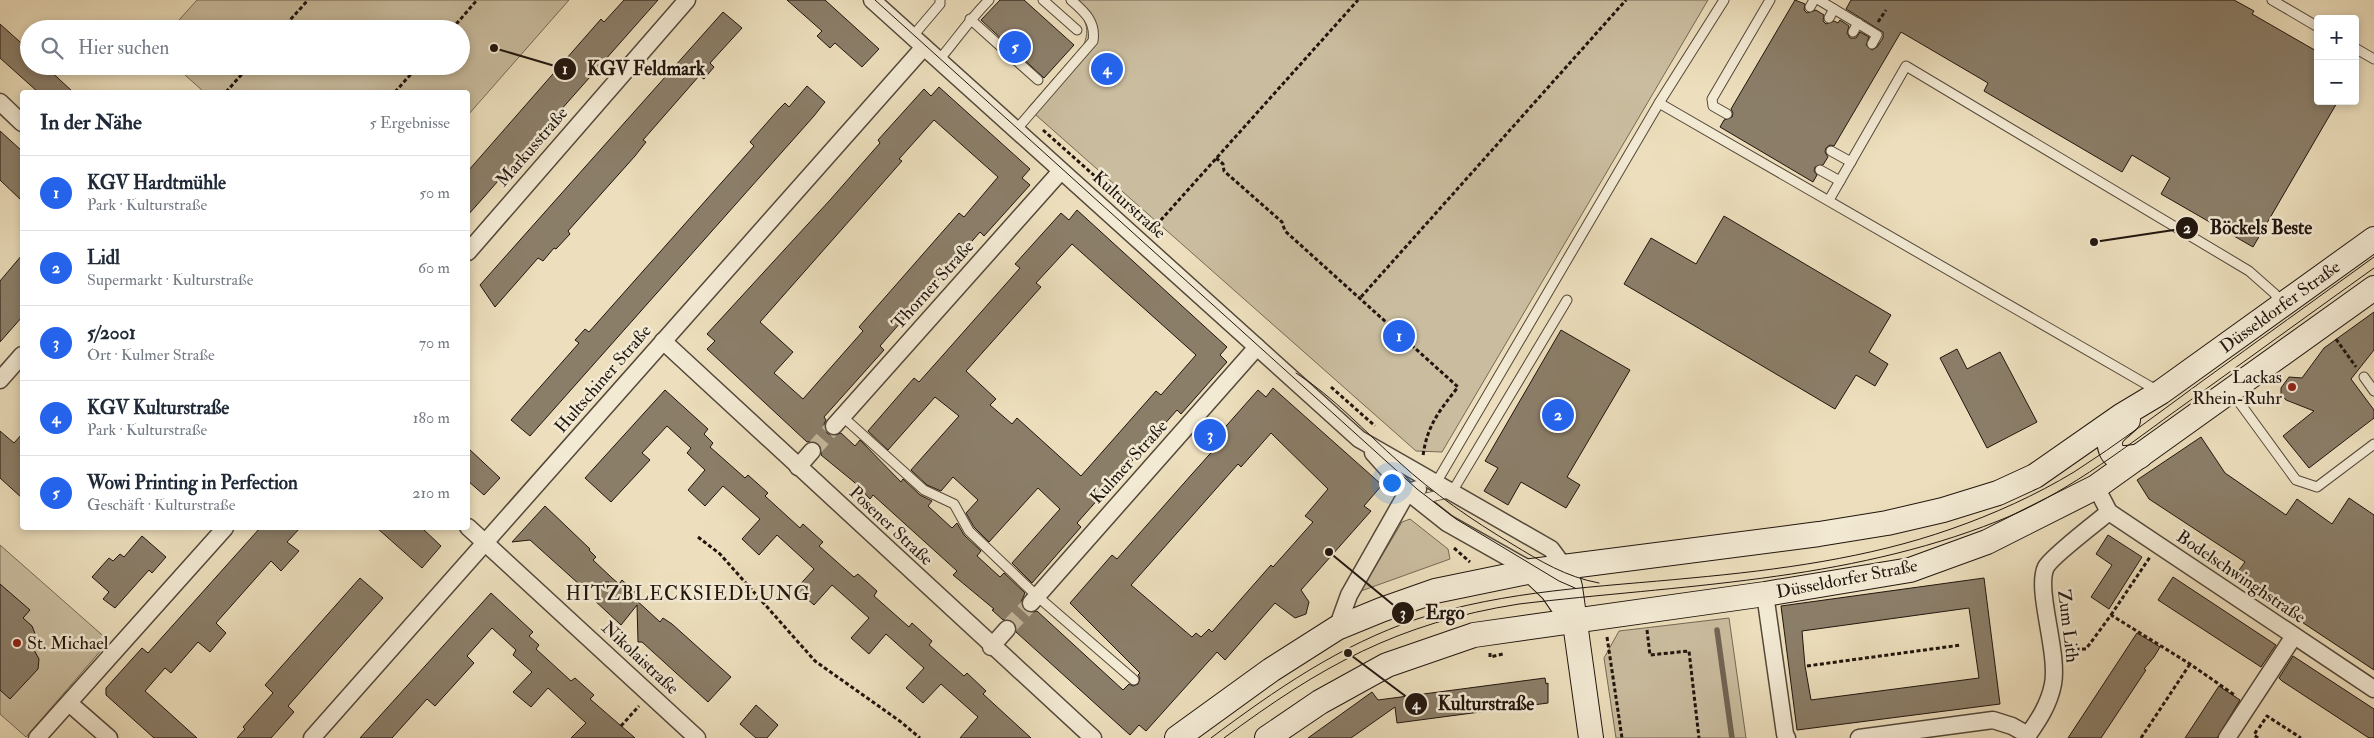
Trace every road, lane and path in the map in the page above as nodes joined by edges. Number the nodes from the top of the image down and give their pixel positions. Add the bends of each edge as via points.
1 (308, 0) edge
2 (477, 0) edge
3 (687, 0) edge
4 (872, 0) edge
5 (940, 0) edge
6 (989, 0) edge
7 (1043, 0) edge
8 (1071, 0) edge
9 (1358, 0) edge
10 (1626, 0) edge
11 (1724, 0) edge
12 (1770, 0) edge
13 (1819, 0) edge
14 (2272, 0) edge
15 (1834, 9) junction
16 (1829, 18) dead end
17 (970, 19) junction
18 (290, 20) edge
19 (460, 20) edge
20 (1858, 23) junction
21 (2314, 25) edge
22 (1077, 30) dead end
23 (1853, 32) dead end
24 (918, 42) junction
25 (1872, 44) dead end
26 (2359, 50) edge
27 (2374, 59) edge
28 (939, 60) junction
29 (241, 75) edge
30 (410, 75) edge
31 (1038, 80) dead end
32 (228, 90) edge
33 (397, 90) edge
34 (0, 102) edge
35 (1659, 103) junction
36 (1727, 114) dead end
37 (20, 121) edge
38 (1016, 130) junction
39 (1831, 151) dead end
40 (1216, 158) junction
41 (1851, 162) junction
42 (1820, 170) dead end
43 (1061, 171) junction
44 (1840, 181) junction
45 (1829, 200) junction
46 (2374, 239) edge
47 (1140, 243) junction
48 (470, 250) edge
49 (2373, 291) edge
50 (1361, 297) junction
51 (1567, 300) dead end
52 (2280, 307) junction
53 (2332, 333) dead end
54 (663, 341) junction
55 (1257, 347) junction
56 (20, 357) edge
57 (2364, 377) joint
58 (0, 380) edge
59 (1324, 381) dead end
60 (2231, 391) junction
61 (2374, 391) edge
62 (2161, 392) junction
63 (2139, 406) junction
64 (838, 422) joint
65 (1381, 432) dead end
66 (1365, 443) junction
67 (2374, 444) edge
68 (812, 451) tunnel mouth
69 (2140, 456) junction
70 (798, 467) junction
71 (1421, 474) junction
72 (1436, 483) junction
73 (2096, 487) junction
74 (1452, 492) junction
75 (1413, 496) junction
76 (2109, 512) junction
77 (470, 529) edge
78 (223, 530) edge
79 (698, 537) dead end
80 (485, 544) junction
81 (1450, 545) dead end
82 (2158, 546) junction
83 (1565, 568) junction
84 (1532, 571) junction
85 (1477, 582) junction
86 (1765, 594) junction
87 (1034, 600) junction
88 (2111, 615) junction
89 (1573, 620) junction
90 (1646, 623) dead end
91 (1337, 628) junction
92 (1007, 629) tunnel mouth
93 (1606, 635) dead end
94 (2294, 636) junction
95 (1961, 645) dead end
96 (992, 646) junction
97 (2053, 649) junction
98 (2190, 664) junction
99 (1806, 666) dead end
100 (1134, 680) dead end
101 (2374, 689) edge
102 (650, 694) junction
103 (69, 703) junction
104 (2249, 705) junction
105 (621, 726) dead end
106 (2259, 728) dead end
107 (2027, 736) edge
108 (37, 738) edge
109 (109, 738) edge
110 (312, 738) edge
111 (697, 738) edge
112 (920, 738) edge
113 (1093, 738) edge
114 (1177, 738) edge
115 (1268, 738) edge
116 (1590, 738) edge
117 (1622, 738) edge
118 (1699, 738) edge
119 (1787, 738) edge
120 (1859, 738) edge
121 (2141, 738) edge
122 (2228, 738) edge
123 (2301, 738) edge

1 - 18 path
2 - 19 path
3 - 48 street, Markusstraße
4 - 24 street, Kulturstraße
5 - 24 lane
6 - 17 lane
7 - 22 lane
8 - 38 lane via 1091,21 1093,41
9 - 40 path
10 - 50 path
11 - 35 lane
12 - 36 lane via 1712,99 1712,106
13 - 15 lane
14 - 21 lane
15 - 16 lane
15 - 20 lane
17 - 28 lane
17 - 31 lane
20 - 23 lane
20 - 25 lane via 1878,35
24 - 28 street, Kulturstraße
24 - 54 street, Hultschiner Straße
26 - 27 lane
28 - 38 street, Kulturstraße
29 - 32 path
30 - 33 path
34 - 37 street
35 - 45 lane
35 - 72 lane
38 - 43 street, Kulturstraße
39 - 41 lane
40 - 47 path
40 - 50 path via 1223,164 1224,171 1282,222 1285,231
41 - 44 lane
41 - 52 lane via 1906,66 2249,272 2274,294
42 - 44 lane
43 - 47 street, Kulturstraße
43 - 64 street, Thorner Straße
44 - 45 lane
45 - 62 lane
46 - 52 main road, Düsseldorfer Straße
47 - 55 street, Kulturstraße
49 - 60 main road, Düsseldorfer Straße
50 - 71 path via 1458,387 1428,429
51 - 74 lane
52 - 62 main road, Düsseldorfer Straße
53 - 57 path
54 - 70 street, Posener Straße
54 - 80 street, Hultschiner Straße
55 - 66 street, Kulturstraße
55 - 87 street, Kulmer Straße
56 - 58 street
57 - 61 lane
59 - 65 path
60 - 67 lane via 2296,480 2317,487
60 - 69 main road, Düsseldorfer Straße
62 - 63 main road, Düsseldorfer Straße
63 - 69 main road via 2113,433 2109,448 2122,458
63 - 83 main road, Düsseldorfer Straße via 2035,476 1998,493 1943,510 1819,534
64 - 87 lane via 924,490 954,504 970,531
66 - 71 street, Kulturstraße
66 - 75 street, Kulturstraße
68 - 70 street
69 - 73 main road, Düsseldorfer Straße
70 - 96 street, Posener Straße
71 - 72 street, Kulturstraße
72 - 74 street, Kulturstraße
72 - 75 street
73 - 76 street, Bodelschwinghstraße
73 - 86 main road, Düsseldorfer Straße via 1987,542 1910,570
74 - 75 lane
74 - 83 street, Kulturstraße via 1551,549
75 - 84 street, Kulturstraße via 1447,523
75 - 91 street via 1348,595
76 - 82 street, Bodelschwinghstraße
76 - 97 street, Zum Lith via 2046,566 2042,583
77 - 80 street, Nikolaistraße
78 - 103 street
79 - 112 path via 720,554 814,661
80 - 102 street, Nikolaistraße
80 - 110 street, Hultschiner Straße
81 - 85 path via 1471,563
82 - 88 path
82 - 94 street, Bodelschwinghstraße
83 - 84 main road, Düsseldorfer Straße
83 - 89 main road
84 - 85 main road, Düsseldorfer Straße
84 - 89 main road via 1552,590
85 - 91 main road, Düsseldorfer Straße via 1435,591
86 - 89 main road, Düsseldorfer Straße
86 - 119 street
87 - 100 lane
88 - 97 path via 2086,649
88 - 98 path
89 - 115 main road, Düsseldorfer Straße via 1480,634 1387,665 1320,702
89 - 116 main road
90 - 118 path via 1650,655 1689,651
91 - 114 main road, Düsseldorfer Straße via 1271,670
92 - 96 street
93 - 117 path
94 - 101 street, Bodelschwinghstraße
94 - 104 street
95 - 99 path
96 - 113 street, Posener Straße
97 - 107 street, Zum Lith via 2053,683 2045,711
98 - 104 path
98 - 121 path
102 - 105 path
102 - 111 street, Nikolaistraße
103 - 108 street
103 - 109 street
104 - 122 street
106 - 123 path via 2267,716
107 - 120 street via 2012,726 1993,720

